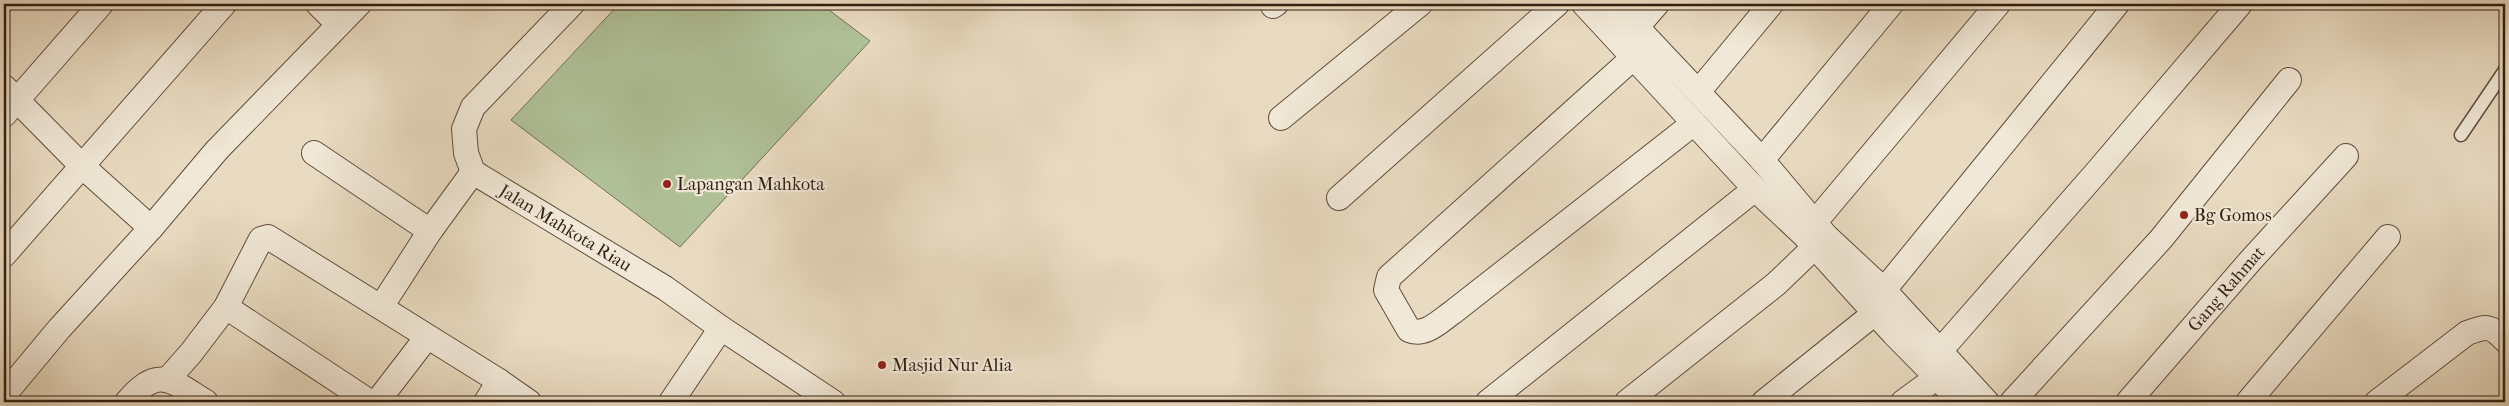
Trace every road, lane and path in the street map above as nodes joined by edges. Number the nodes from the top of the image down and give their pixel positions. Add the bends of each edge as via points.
1 (101, 4) edge
2 (224, 4) edge
3 (318, 4) edge
4 (359, 4) edge
5 (572, 4) edge
6 (1420, 4) edge
7 (1557, 4) edge
8 (1584, 4) edge
9 (1615, 4) edge
10 (1657, 4) edge
11 (1771, 4) edge
12 (1891, 4) edge
13 (1998, 4) edge
14 (2116, 4) edge
15 (2240, 4) edge
16 (338, 24) junction
17 (1631, 42) junction
18 (2505, 70) edge
19 (2289, 80) dead end
20 (1698, 92) junction
21 (9, 101) edge
22 (1281, 118) dead end
23 (1694, 123) junction
24 (2461, 135) dead end
25 (314, 153) dead end
26 (2346, 156) dead end
27 (1762, 160) junction
28 (82, 166) junction
29 (473, 172) junction
30 (1755, 189) junction
31 (1339, 198) dead end
32 (151, 228) junction
33 (430, 231) junction
34 (1815, 235) junction
35 (2388, 237) dead end
36 (4, 255) edge
37 (1884, 290) junction
38 (226, 307) junction
39 (381, 307) junction
40 (1875, 312) junction
41 (721, 328) junction
42 (427, 336) junction
43 (2505, 340) edge
44 (1940, 351) junction
45 (1936, 378) junction
46 (168, 379) junction
47 (499, 381) junction
48 (4, 395) edge
49 (126, 402) edge
50 (206, 402) edge
51 (370, 402) edge
52 (377, 402) edge
53 (486, 402) edge
54 (529, 402) edge
55 (671, 402) edge
56 (833, 402) edge
57 (1488, 402) edge
58 (1627, 402) edge
59 (1764, 402) edge
60 (1903, 402) edge
61 (1961, 402) edge
62 (1988, 402) edge
63 (2012, 402) edge
64 (2128, 402) edge
65 (2248, 402) edge
66 (2377, 402) edge

1 - 21 street
2 - 28 street
3 - 16 street
4 - 16 street
5 - 29 street via 473,108 464,129 466,153
6 - 22 street
7 - 31 street
8 - 17 street
9 - 17 street
10 - 17 street
11 - 20 street
12 - 27 street
13 - 34 street
14 - 37 street
15 - 44 street
16 - 32 street via 217,150
17 - 20 street
17 - 23 street
17 - 23 street via 1390,277 1386,290 1409,330 1416,333 1429,329 1447,316
18 - 24 lane
19 - 63 street via 2161,239
20 - 27 street
21 - 28 street
23 - 30 street
25 - 33 street
26 - 64 street, Gang Rahmat
27 - 34 street
28 - 32 street
28 - 36 street
29 - 33 street
29 - 41 street, Jalan Mahkota Riau via 665,288
30 - 34 street
30 - 57 street
32 - 48 street
33 - 39 street
34 - 37 street
34 - 40 street
34 - 58 street via 1776,284
35 - 65 street
37 - 44 street
38 - 39 street via 261,239 268,237
38 - 46 street
38 - 51 street
39 - 42 street
40 - 45 street
40 - 59 street
41 - 55 street
41 - 56 street, Jalan Mahkota Riau
42 - 47 street
42 - 52 street
43 - 66 street via 2495,330 2485,327 2467,333
44 - 62 street
45 - 60 street
45 - 61 street
46 - 49 street via 150,381
46 - 50 street
47 - 53 street
47 - 54 street

